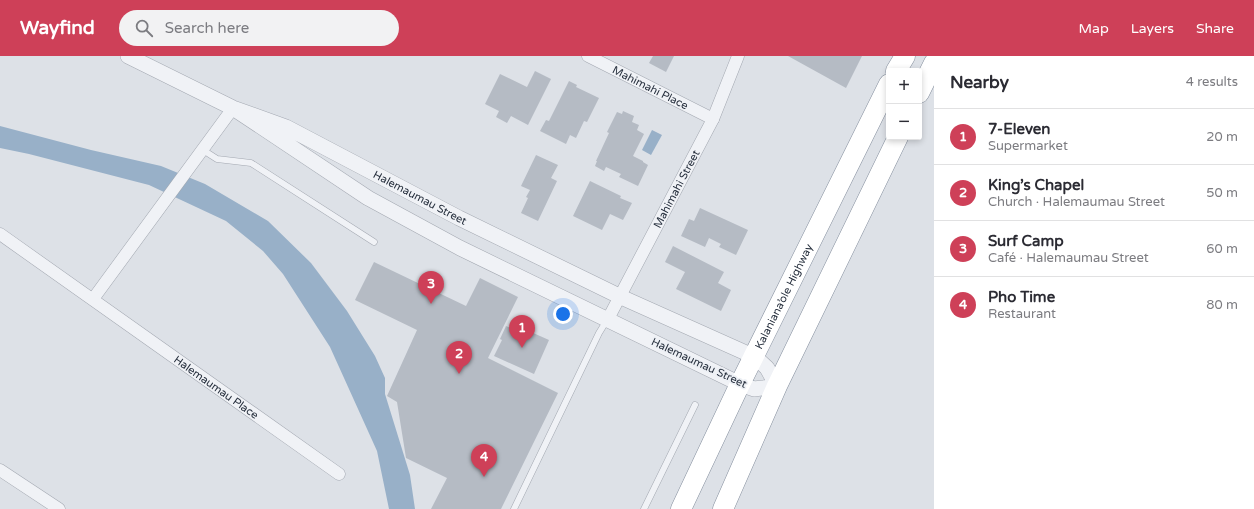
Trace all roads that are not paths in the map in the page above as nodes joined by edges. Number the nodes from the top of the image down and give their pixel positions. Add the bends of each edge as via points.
1 (128, 56) edge
2 (588, 56) edge
3 (738, 56) edge
4 (905, 56) edge
5 (934, 62) edge
6 (898, 68) edge
7 (922, 87) edge
8 (886, 90) edge
9 (233, 108) junction
10 (713, 119) junction
11 (897, 140) edge
12 (203, 150) junction
13 (402, 188) junction
14 (390, 210) junction
15 (0, 234) edge
16 (374, 242) dead end
17 (621, 297) junction
18 (93, 299) junction
19 (608, 319) junction
20 (755, 357) junction
21 (740, 384) junction
22 (777, 386) junction
23 (695, 405) dead end
24 (0, 470) edge
25 (339, 474) dead end
26 (59, 509) edge
27 (514, 509) edge
28 (644, 509) edge
29 (681, 509) edge
30 (722, 509) edge

1 - 9 street, Halemaumau Street
2 - 10 street, Mahimahi Place
3 - 10 street, Mahimahi Street
4 - 6 highway
5 - 7 highway
8 - 20 highway, Kalaniana’ole Highway
9 - 12 street
9 - 13 street, Halemaumau Street via 286,128
9 - 14 street, Halemaumau Street
10 - 17 street, Mahimahi Street
11 - 22 highway
12 - 16 lane via 217,159 251,163
12 - 18 street
13 - 14 street
13 - 17 street, Halemaumau Street
14 - 19 street, Halemaumau Street via 460,248
15 - 18 street, Halemaumau Place
17 - 19 street, Mahimahi Street
17 - 20 street, Halemaumau Street
18 - 25 street, Halemaumau Place
19 - 21 street, Halemaumau Street
19 - 27 lane
20 - 21 highway, Kalaniana’ole Highway
20 - 22 street, Halemaumau Street via 767,368
21 - 22 street, Halemaumau Street via 754,389
21 - 29 highway, Kalaniana’ole Highway
22 - 30 highway
23 - 28 lane
24 - 26 street

